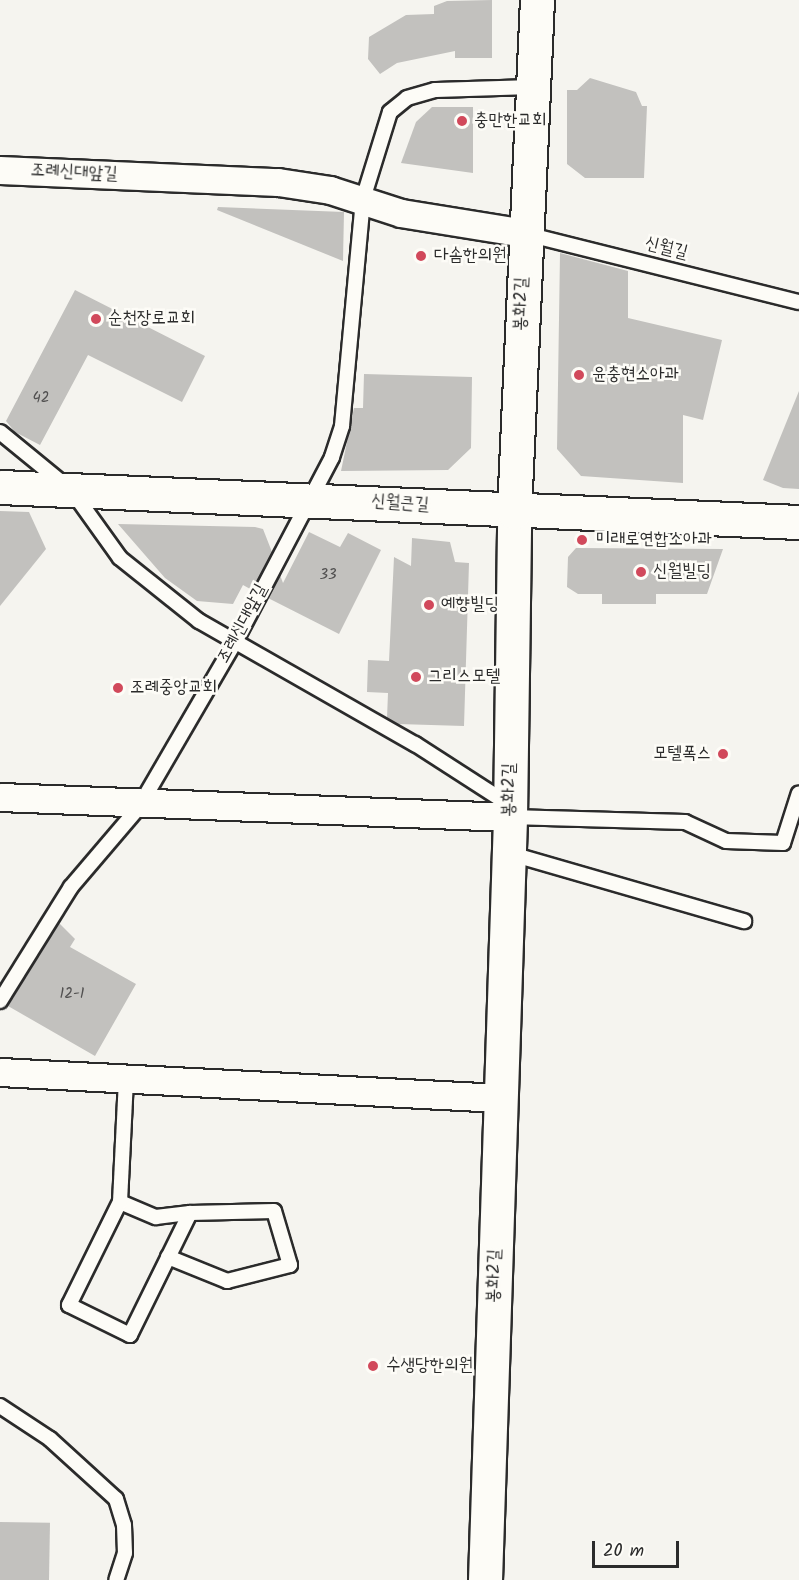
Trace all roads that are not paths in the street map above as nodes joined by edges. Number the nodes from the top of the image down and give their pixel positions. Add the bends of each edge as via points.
1 (537, 0) edge
2 (534, 87) junction
3 (0, 170) edge
4 (363, 199) junction
5 (524, 233) junction
6 (799, 302) edge
7 (0, 432) edge
8 (0, 487) edge
9 (72, 491) junction
10 (308, 498) junction
11 (514, 512) junction
12 (799, 522) edge
13 (234, 644) junction
14 (799, 793) edge
15 (0, 797) edge
16 (141, 804) junction
17 (509, 811) junction
18 (508, 853) junction
19 (744, 921) dead end
20 (0, 1001) edge
21 (0, 1072) edge
22 (126, 1078) junction
23 (500, 1098) junction
24 (120, 1202) junction
25 (190, 1213) junction
26 (168, 1257) junction
27 (0, 1406) edge
28 (116, 1580) edge
29 (485, 1580) edge

1 - 2 street, 봉화2길
2 - 4 lane, 조례신대앞길 via 435,90 407,98 390,112
2 - 5 street, 봉화2길
3 - 4 street, 조례신대앞길 via 278,182
4 - 5 street, 조례신대앞길 via 401,213
4 - 10 lane, 조례신대앞길 via 342,426 332,457
5 - 6 lane, 신월길
5 - 11 street, 봉화2길
7 - 9 lane
8 - 9 street, 신월큰길
9 - 10 street, 신월큰길
9 - 13 lane via 120,558
10 - 11 street, 신월큰길
10 - 13 lane, 조례신대앞길
11 - 12 street, 신월큰길
11 - 17 street, 봉화2길
13 - 16 lane, 조례신대앞길
13 - 17 lane via 415,744
14 - 17 lane via 783,843 726,841 685,822
15 - 16 street
16 - 17 street
16 - 20 lane, 조례신대앞길 via 71,887
17 - 18 street, 봉화2길
18 - 19 lane
18 - 23 street, 봉화2길
21 - 22 street
22 - 23 street
22 - 24 lane
23 - 29 street, 봉화2길
24 - 25 lane via 156,1217
24 - 26 lane via 69,1305 130,1335
25 - 26 lane
25 - 26 lane via 274,1210 290,1265 227,1281
27 - 28 lane via 58,1445 116,1499 124,1525 125,1553

